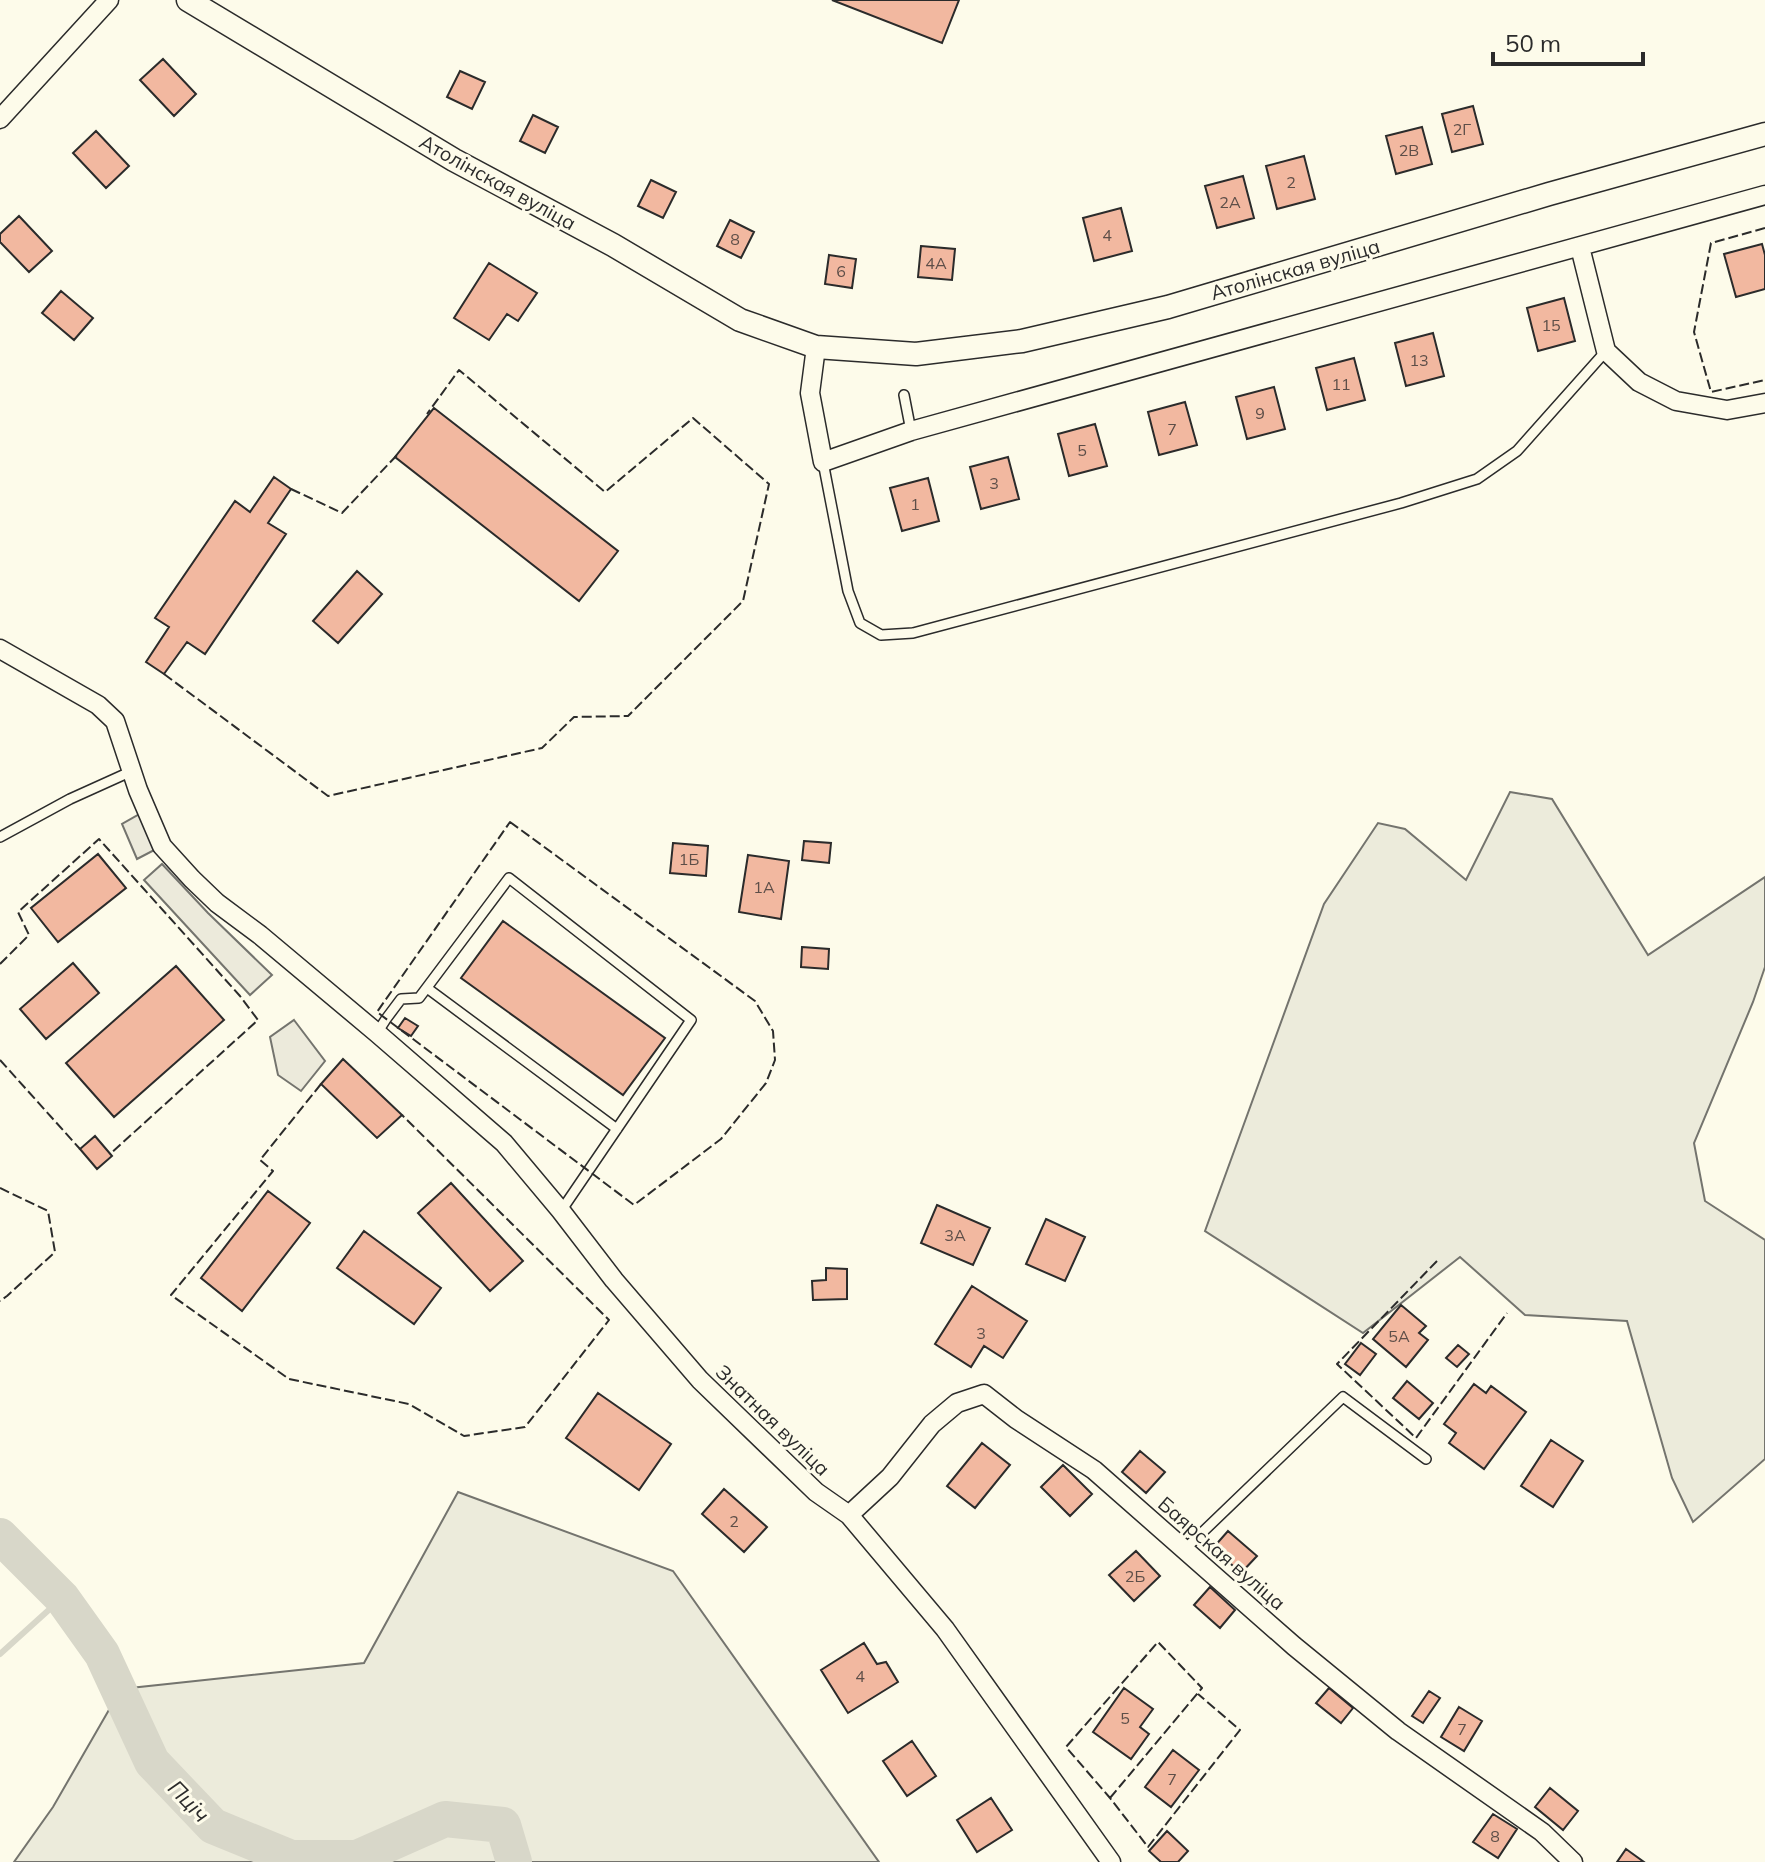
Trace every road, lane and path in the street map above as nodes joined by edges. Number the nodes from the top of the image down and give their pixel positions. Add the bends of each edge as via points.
1 (109, 0) edge
2 (188, 0) edge
3 (0, 119) edge
4 (1765, 134) edge
5 (1765, 195) edge
6 (1580, 247) junction
7 (816, 347) junction
8 (1606, 351) junction
9 (904, 395) dead end
10 (1765, 403) edge
11 (911, 431) junction
12 (823, 462) junction
13 (0, 649) edge
14 (132, 771) junction
15 (0, 837) edge
16 (427, 988) junction
17 (377, 1033) junction
18 (617, 1129) junction
19 (561, 1211) junction
20 (1426, 1459) dead end
21 (849, 1515) junction
22 (1185, 1549) junction
23 (1111, 1862) edge
24 (1573, 1862) edge

1 - 3 street
2 - 7 street, Атолінская вуліца via 454,160 740,320
4 - 7 street, Атолінская вуліца via 1168,307 1022,341 916,354
5 - 6 street
6 - 8 street
6 - 11 street
7 - 12 street via 810,393
8 - 10 street via 1639,382 1676,401 1727,410
8 - 12 lane via 1517,451 1477,479 913,633 881,635 860,623 848,591
9 - 11 lane
11 - 12 street
13 - 14 street, Знатная вуліца via 98,705 115,721
14 - 15 lane
14 - 17 street, Знатная вуліца via 162,846 192,879
16 - 17 lane via 419,998 401,999
16 - 18 lane
16 - 18 lane via 509,878 691,1020
17 - 19 street, Знатная вуліца via 504,1143
18 - 19 lane
19 - 21 street, Знатная вуліца via 700,1380 816,1492
20 - 22 lane via 1343,1397
21 - 22 street, Баярская вуліца via 890,1477 932,1424 957,1403 984,1394 1094,1470
21 - 23 street, Знатная вуліца via 945,1629
22 - 24 street, Баярская вуліца via 1398,1731 1542,1832

